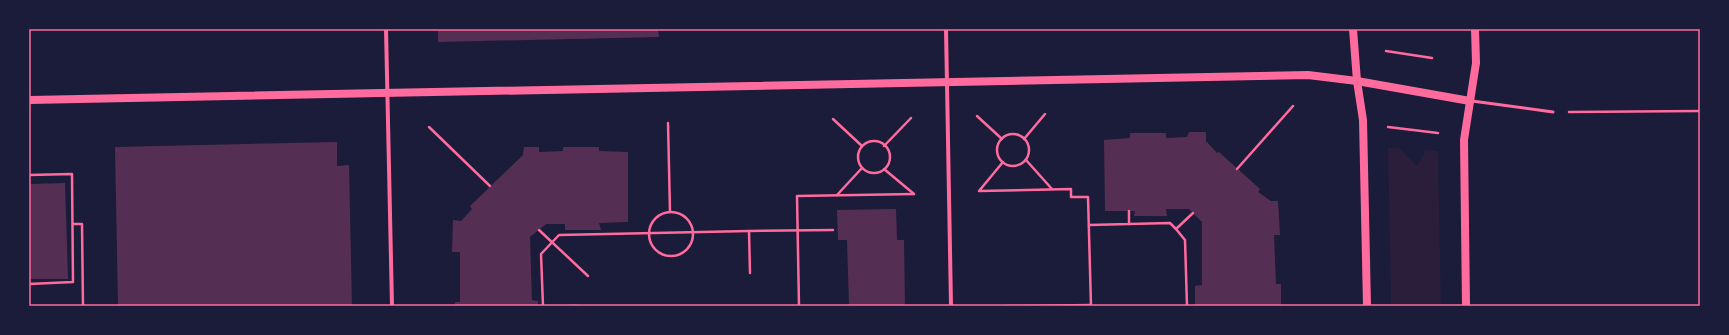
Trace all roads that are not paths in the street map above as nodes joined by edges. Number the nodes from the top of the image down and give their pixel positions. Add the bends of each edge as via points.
1 (386, 29) edge
2 (946, 29) edge
3 (1353, 29) edge
4 (1475, 29) edge
5 (1357, 81) junction
6 (947, 82) junction
7 (387, 93) junction
8 (29, 100) edge
9 (1470, 101) junction
10 (1552, 112) road end
11 (392, 306) edge
12 (950, 306) edge
13 (1367, 306) edge
14 (1466, 306) edge

1 - 7 street
2 - 6 street
3 - 5 main road
4 - 9 main road via 1476,63
5 - 6 main road via 1308,75
5 - 9 main road
5 - 13 main road via 1363,120
6 - 7 main road
6 - 12 street
7 - 8 main road
7 - 11 street
9 - 10 lane
9 - 14 main road via 1464,140

